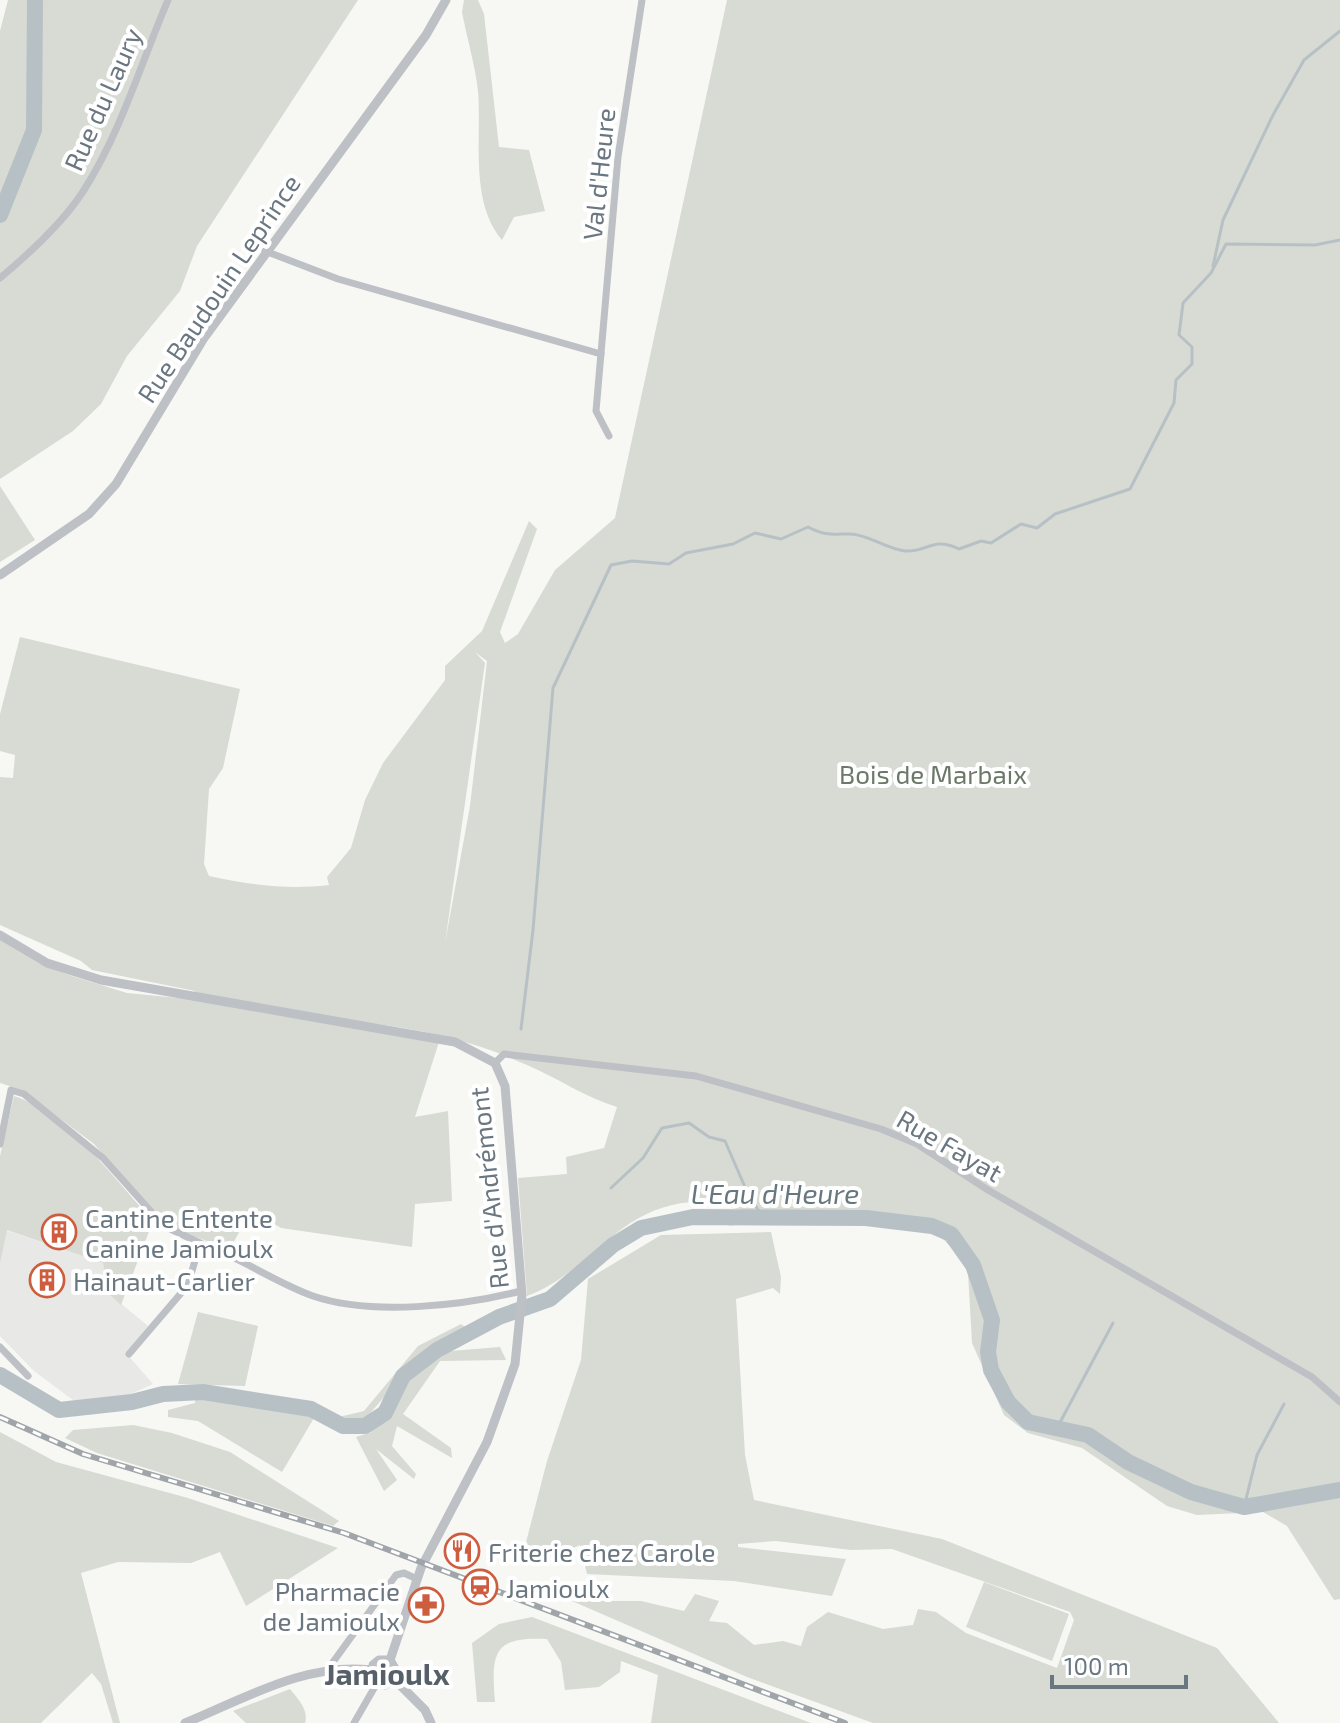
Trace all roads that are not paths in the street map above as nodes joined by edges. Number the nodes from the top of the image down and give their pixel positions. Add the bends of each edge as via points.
1 (168, 0) edge
2 (446, 0) edge
3 (642, 0) edge
4 (265, 251) junction
5 (0, 278) edge
6 (601, 354) junction
7 (609, 436) dead end
8 (0, 575) edge
9 (0, 935) edge
10 (495, 1063) junction
11 (0, 1088) edge
12 (11, 1090) junction
13 (0, 1144) edge
14 (200, 1243) junction
15 (522, 1293) junction
16 (0, 1347) edge
17 (129, 1354) dead end
18 (28, 1376) dead end
19 (1340, 1402) edge
20 (417, 1579) junction
21 (390, 1660) junction
22 (328, 1669) junction
23 (371, 1670) junction
24 (395, 1680) junction
25 (377, 1683) junction
26 (185, 1723) edge
27 (354, 1723) edge
28 (431, 1723) edge

1 - 5 street, Rue du Laury via 113,137 84,191
2 - 4 street, Rue Baudouin Leprince via 426,35
3 - 6 street, Val d'Heure via 618,157
4 - 6 street via 338,279
4 - 8 street, Rue Baudouin Leprince via 204,338 116,484 89,514
6 - 7 street, Val d'Heure via 596,411
9 - 10 street, Rue d'Andrémont via 47,963 101,980 455,1042
10 - 15 street, Rue d'Andrémont via 505,1086
10 - 19 street, Rue Fayat via 504,1054 671,1072 881,1129 917,1144 1312,1377
11 - 12 street
12 - 13 street
12 - 14 street via 38,1103 103,1158 164,1226
14 - 15 street via 300,1291 349,1304 476,1301
14 - 17 street via 188,1285
15 - 20 street, Rue d'Andrémont via 511,1376 487,1442
16 - 18 street
20 - 21 street, Rue d'Andrémont
20 - 22 street via 396,1575
21 - 23 street via 379,1660
21 - 24 street
22 - 23 street
22 - 26 street
23 - 25 street
24 - 25 street
24 - 28 street
25 - 27 street

